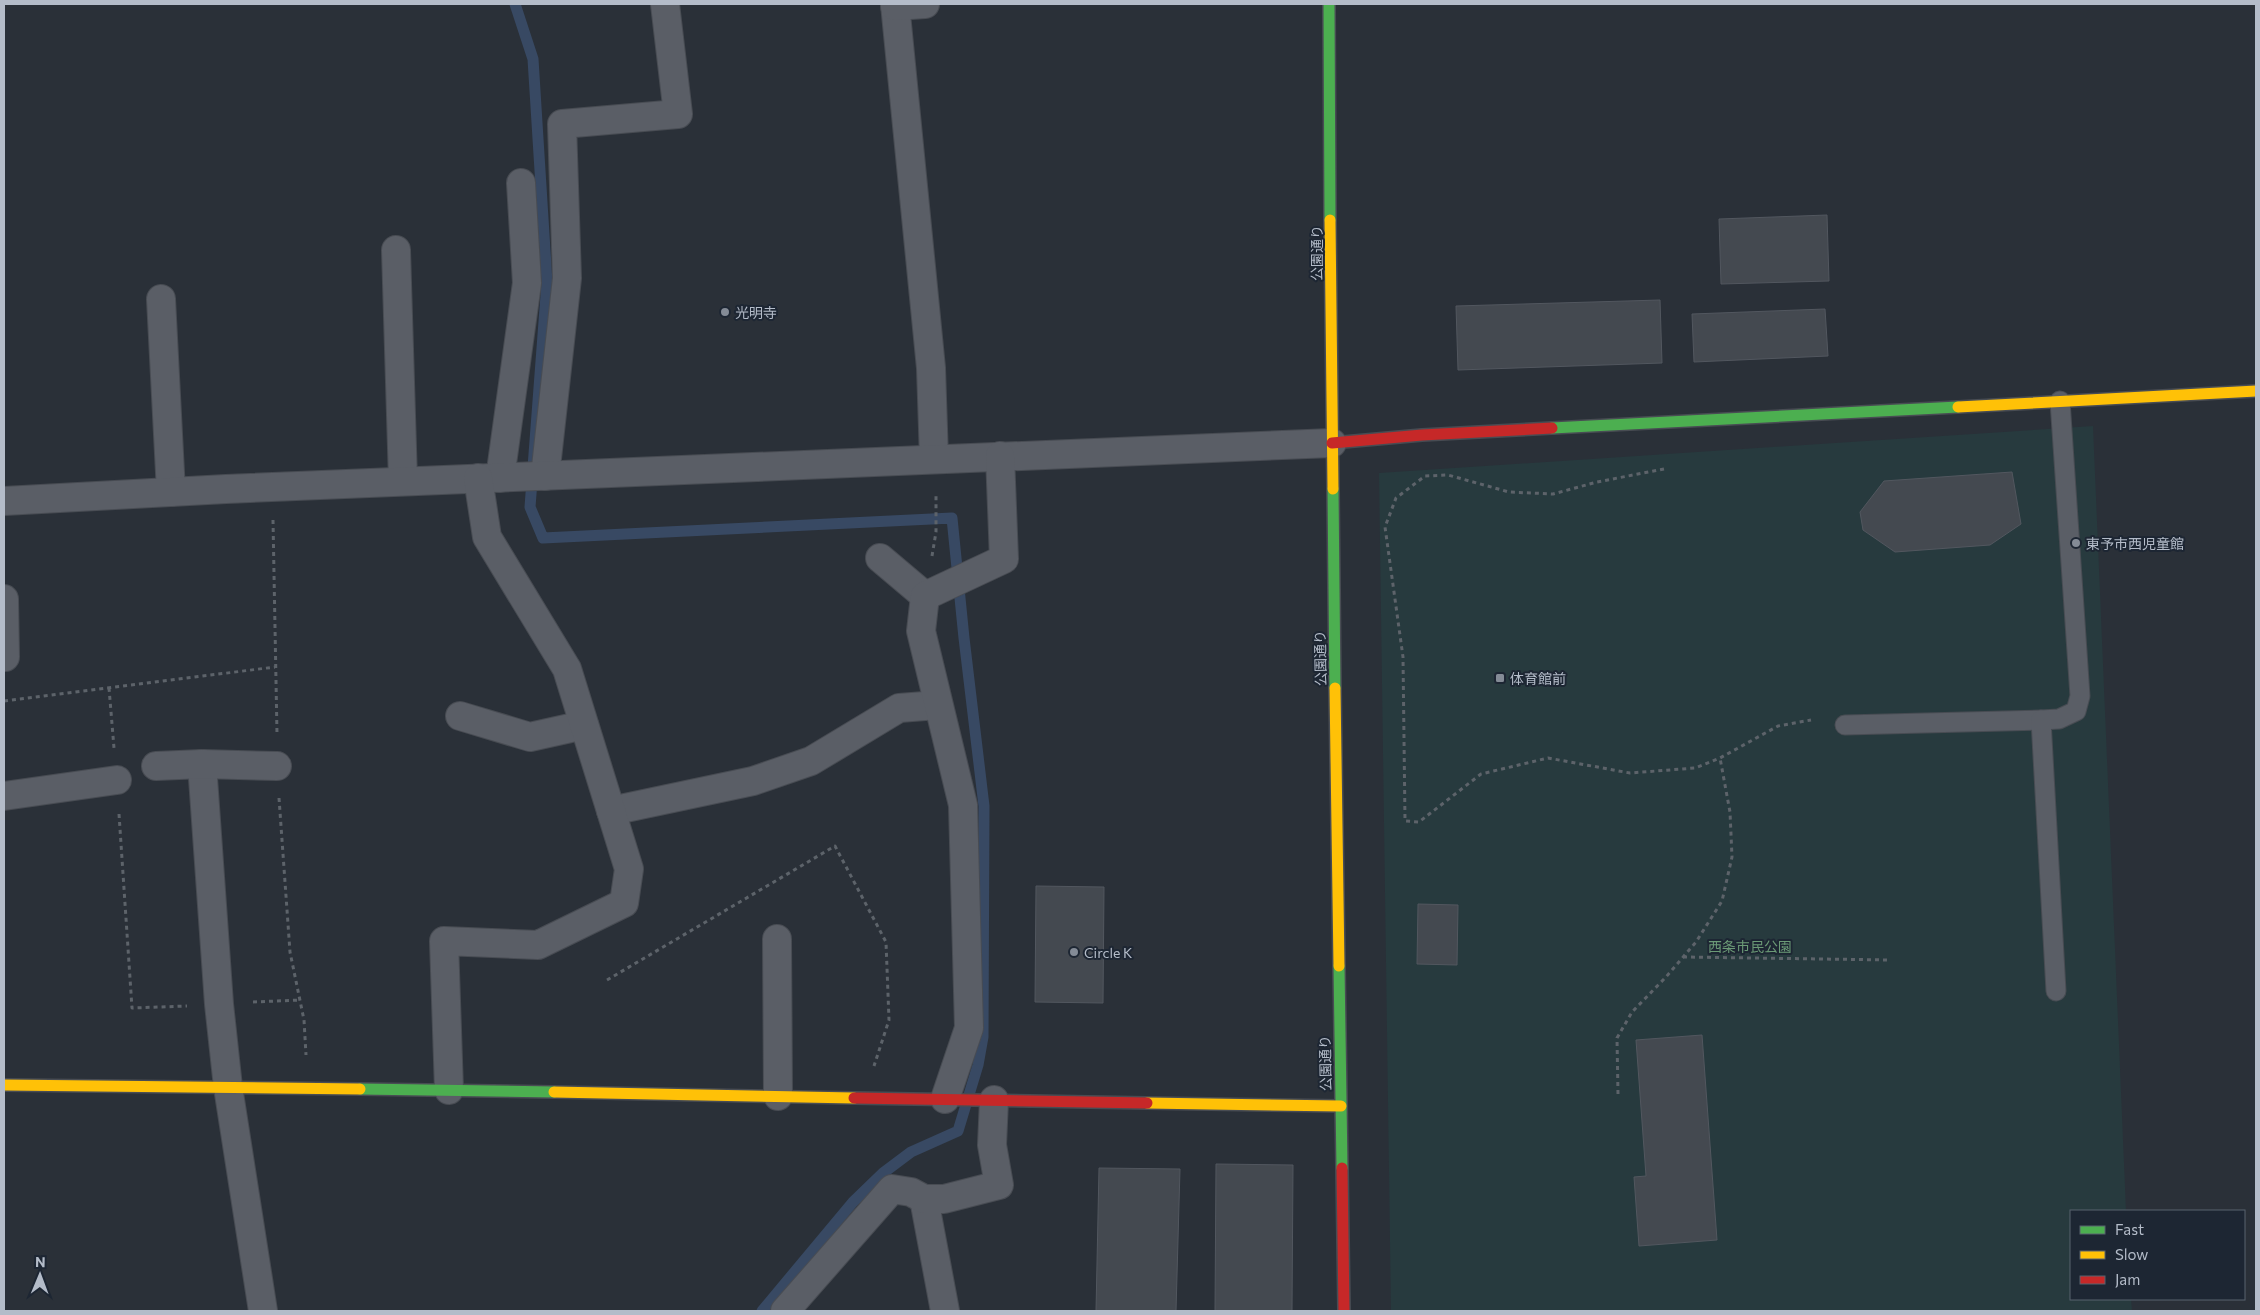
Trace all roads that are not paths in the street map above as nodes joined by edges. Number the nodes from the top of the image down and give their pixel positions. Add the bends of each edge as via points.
1 (664, 4) edge
2 (925, 4) edge
3 (1329, 4) edge
4 (895, 5) edge
5 (521, 183) dead end
6 (396, 250) dead end
7 (161, 299) dead end
8 (2256, 391) edge
9 (2060, 401) junction
10 (1332, 443) junction
11 (1000, 456) junction
12 (934, 460) junction
13 (544, 476) junction
14 (495, 478) junction
15 (403, 482) junction
16 (171, 492) junction
17 (4, 501) edge
18 (880, 558) dead end
19 (925, 596) junction
20 (4, 599) edge
21 (5, 657) edge
22 (938, 705) junction
23 (460, 716) dead end
24 (2041, 720) junction
25 (584, 725) junction
26 (1845, 726) dead end
27 (202, 764) junction
28 (156, 766) dead end
29 (277, 766) dead end
30 (117, 780) road end
31 (4, 796) edge
32 (611, 811) junction
33 (777, 939) dead end
34 (2056, 991) dead end
35 (4, 1085) edge
36 (228, 1087) junction
37 (450, 1090) junction
38 (778, 1096) junction
39 (945, 1099) junction
40 (994, 1100) junction
41 (1341, 1106) junction
42 (924, 1199) junction
43 (263, 1311) edge
44 (786, 1311) edge
45 (945, 1311) edge
46 (1344, 1311) edge

1 - 13 street via 678,114 562,124 567,278
2 - 4 street
3 - 10 street, 公園通り
4 - 12 street via 931,368
5 - 14 street via 527,283
6 - 15 street
7 - 16 street
8 - 9 street
9 - 10 street
9 - 24 lane via 2080,696 2076,711 2059,719
10 - 11 street
10 - 41 street, 公園通り
11 - 12 street
11 - 19 street via 1004,559
12 - 13 street
13 - 14 street
14 - 15 street
14 - 25 street via 487,537 567,670
15 - 16 street
16 - 17 street
18 - 19 street
19 - 22 street via 920,632
20 - 21 street
22 - 32 street via 899,708 811,761 753,781
22 - 39 street via 962,805 969,1028
23 - 25 street via 530,737
24 - 26 lane
24 - 34 lane
25 - 32 street
27 - 28 street
27 - 29 street
27 - 36 street
30 - 31 street
32 - 37 street via 629,869 624,904 538,945 444,941
33 - 38 street
35 - 36 street
36 - 37 street
36 - 43 street
37 - 38 street
38 - 39 street
39 - 40 street
40 - 41 street
40 - 42 street via 992,1145 999,1185 944,1199
41 - 46 street, 公園通り
42 - 44 street via 911,1192 892,1189
42 - 45 street

